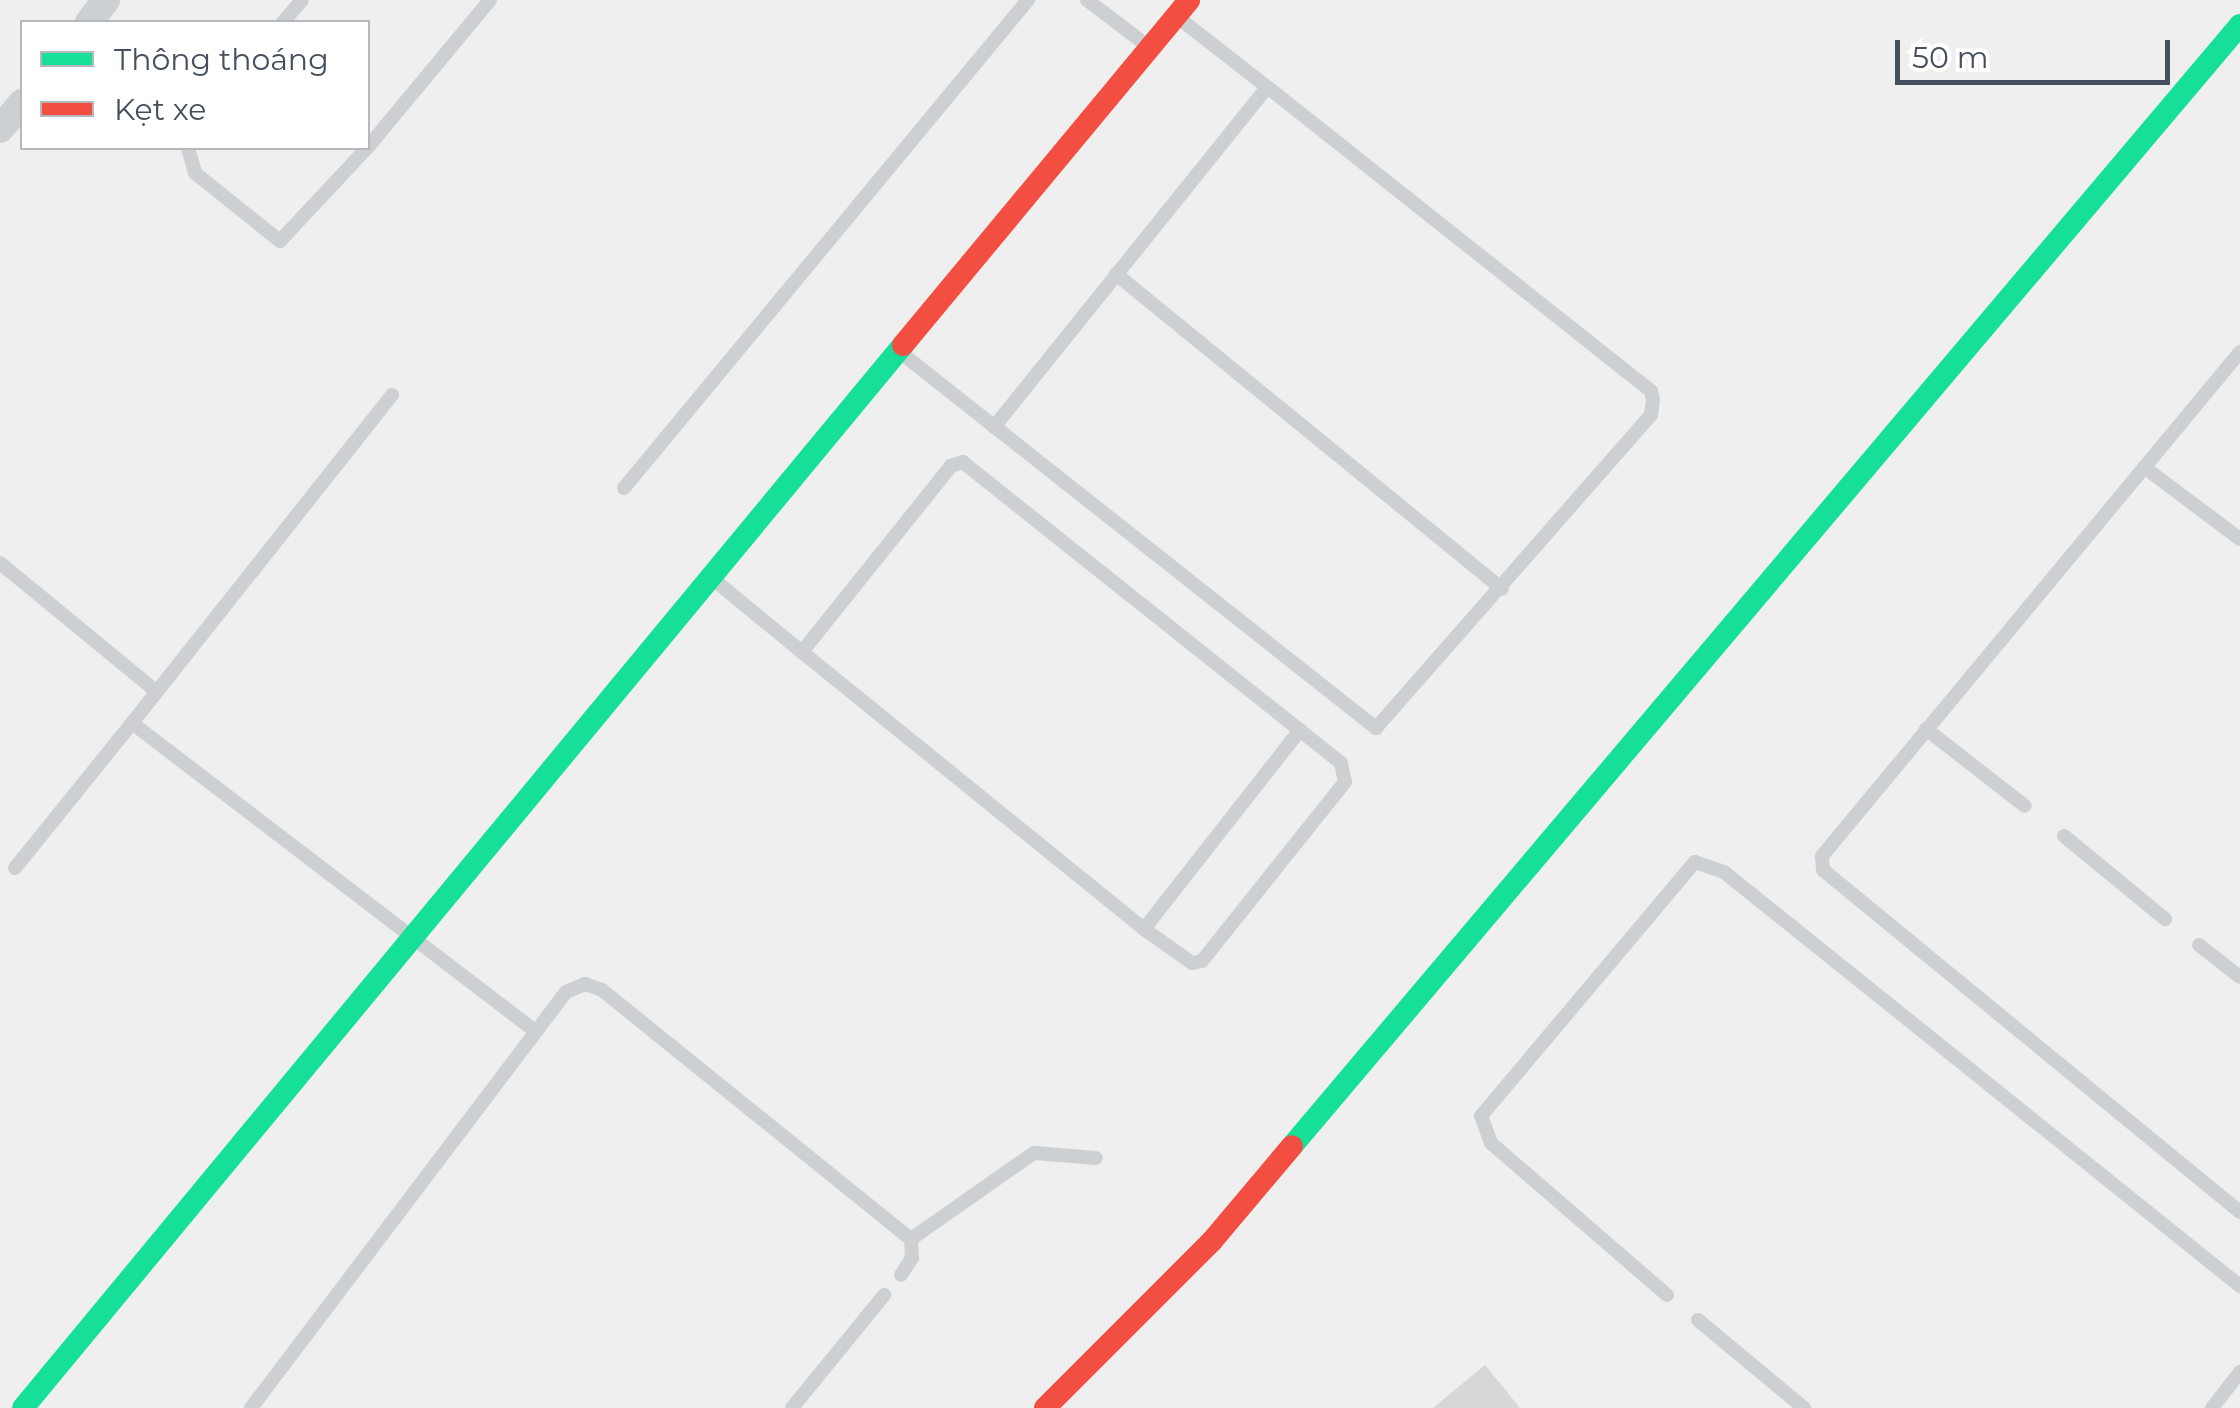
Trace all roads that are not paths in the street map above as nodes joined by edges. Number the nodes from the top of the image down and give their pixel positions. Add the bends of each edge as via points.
1 (106, 0) edge
2 (302, 0) edge
3 (490, 0) edge
4 (1028, 0) edge
5 (1087, 0) edge
6 (1182, 8) edge
7 (90, 20) edge
8 (285, 20) edge
9 (2240, 25) edge
10 (1150, 47) junction
11 (1267, 87) junction
12 (20, 104) edge
13 (0, 129) edge
14 (370, 143) edge
15 (189, 150) edge
16 (364, 150) edge
17 (1116, 274) junction
18 (899, 351) junction
19 (2240, 352) edge
20 (392, 396) dead end
21 (994, 427) junction
22 (2144, 467) junction
23 (624, 488) dead end
24 (2240, 539) edge
25 (0, 562) edge
26 (712, 578) junction
27 (1502, 590) junction
28 (802, 652) junction
29 (158, 692) junction
30 (132, 724) junction
31 (1926, 729) junction
32 (1300, 730) junction
33 (2025, 806) dead end
34 (2064, 836) dead end
35 (15, 868) dead end
36 (2165, 918) dead end
37 (1144, 929) junction
38 (416, 937) junction
39 (2200, 945) dead end
40 (2240, 977) edge
41 (536, 1032) junction
42 (1096, 1158) dead end
43 (2240, 1212) edge
44 (912, 1239) junction
45 (900, 1275) dead end
46 (2240, 1286) edge
47 (884, 1295) dead end
48 (1667, 1295) dead end
49 (1698, 1320) dead end
50 (2240, 1372) edge
51 (22, 1408) edge
52 (251, 1408) edge
53 (792, 1408) edge
54 (1045, 1408) edge
55 (1804, 1408) edge
56 (2212, 1408) edge

1 - 7 street
2 - 8 lane
3 - 14 lane
4 - 23 lane
5 - 10 lane
6 - 10 street
6 - 11 lane
9 - 54 street via 1212,1241
10 - 18 street
11 - 17 lane
11 - 27 lane via 1652,390 1651,415
12 - 13 street
15 - 16 lane via 195,173 280,242
17 - 21 lane
17 - 27 lane
18 - 21 lane
18 - 26 street
19 - 22 lane
20 - 29 lane
21 - 27 lane via 1376,728
22 - 24 lane
22 - 31 lane
25 - 29 lane
26 - 28 lane
26 - 38 street
28 - 32 lane via 951,466 963,462
28 - 37 lane
29 - 30 lane
30 - 35 lane
30 - 38 lane
31 - 33 lane
31 - 43 lane via 1828,844 1822,870
32 - 37 lane
32 - 37 lane via 1341,763 1346,782 1202,962 1180,957
34 - 36 lane
38 - 41 lane
38 - 51 street
39 - 40 lane
41 - 44 lane via 566,992 584,984 602,990
41 - 52 lane
42 - 44 lane via 1034,1152
44 - 45 lane via 912,1258
46 - 48 lane via 1724,872 1695,862 1482,1116 1481,1129
47 - 53 lane
49 - 55 lane
50 - 56 lane

